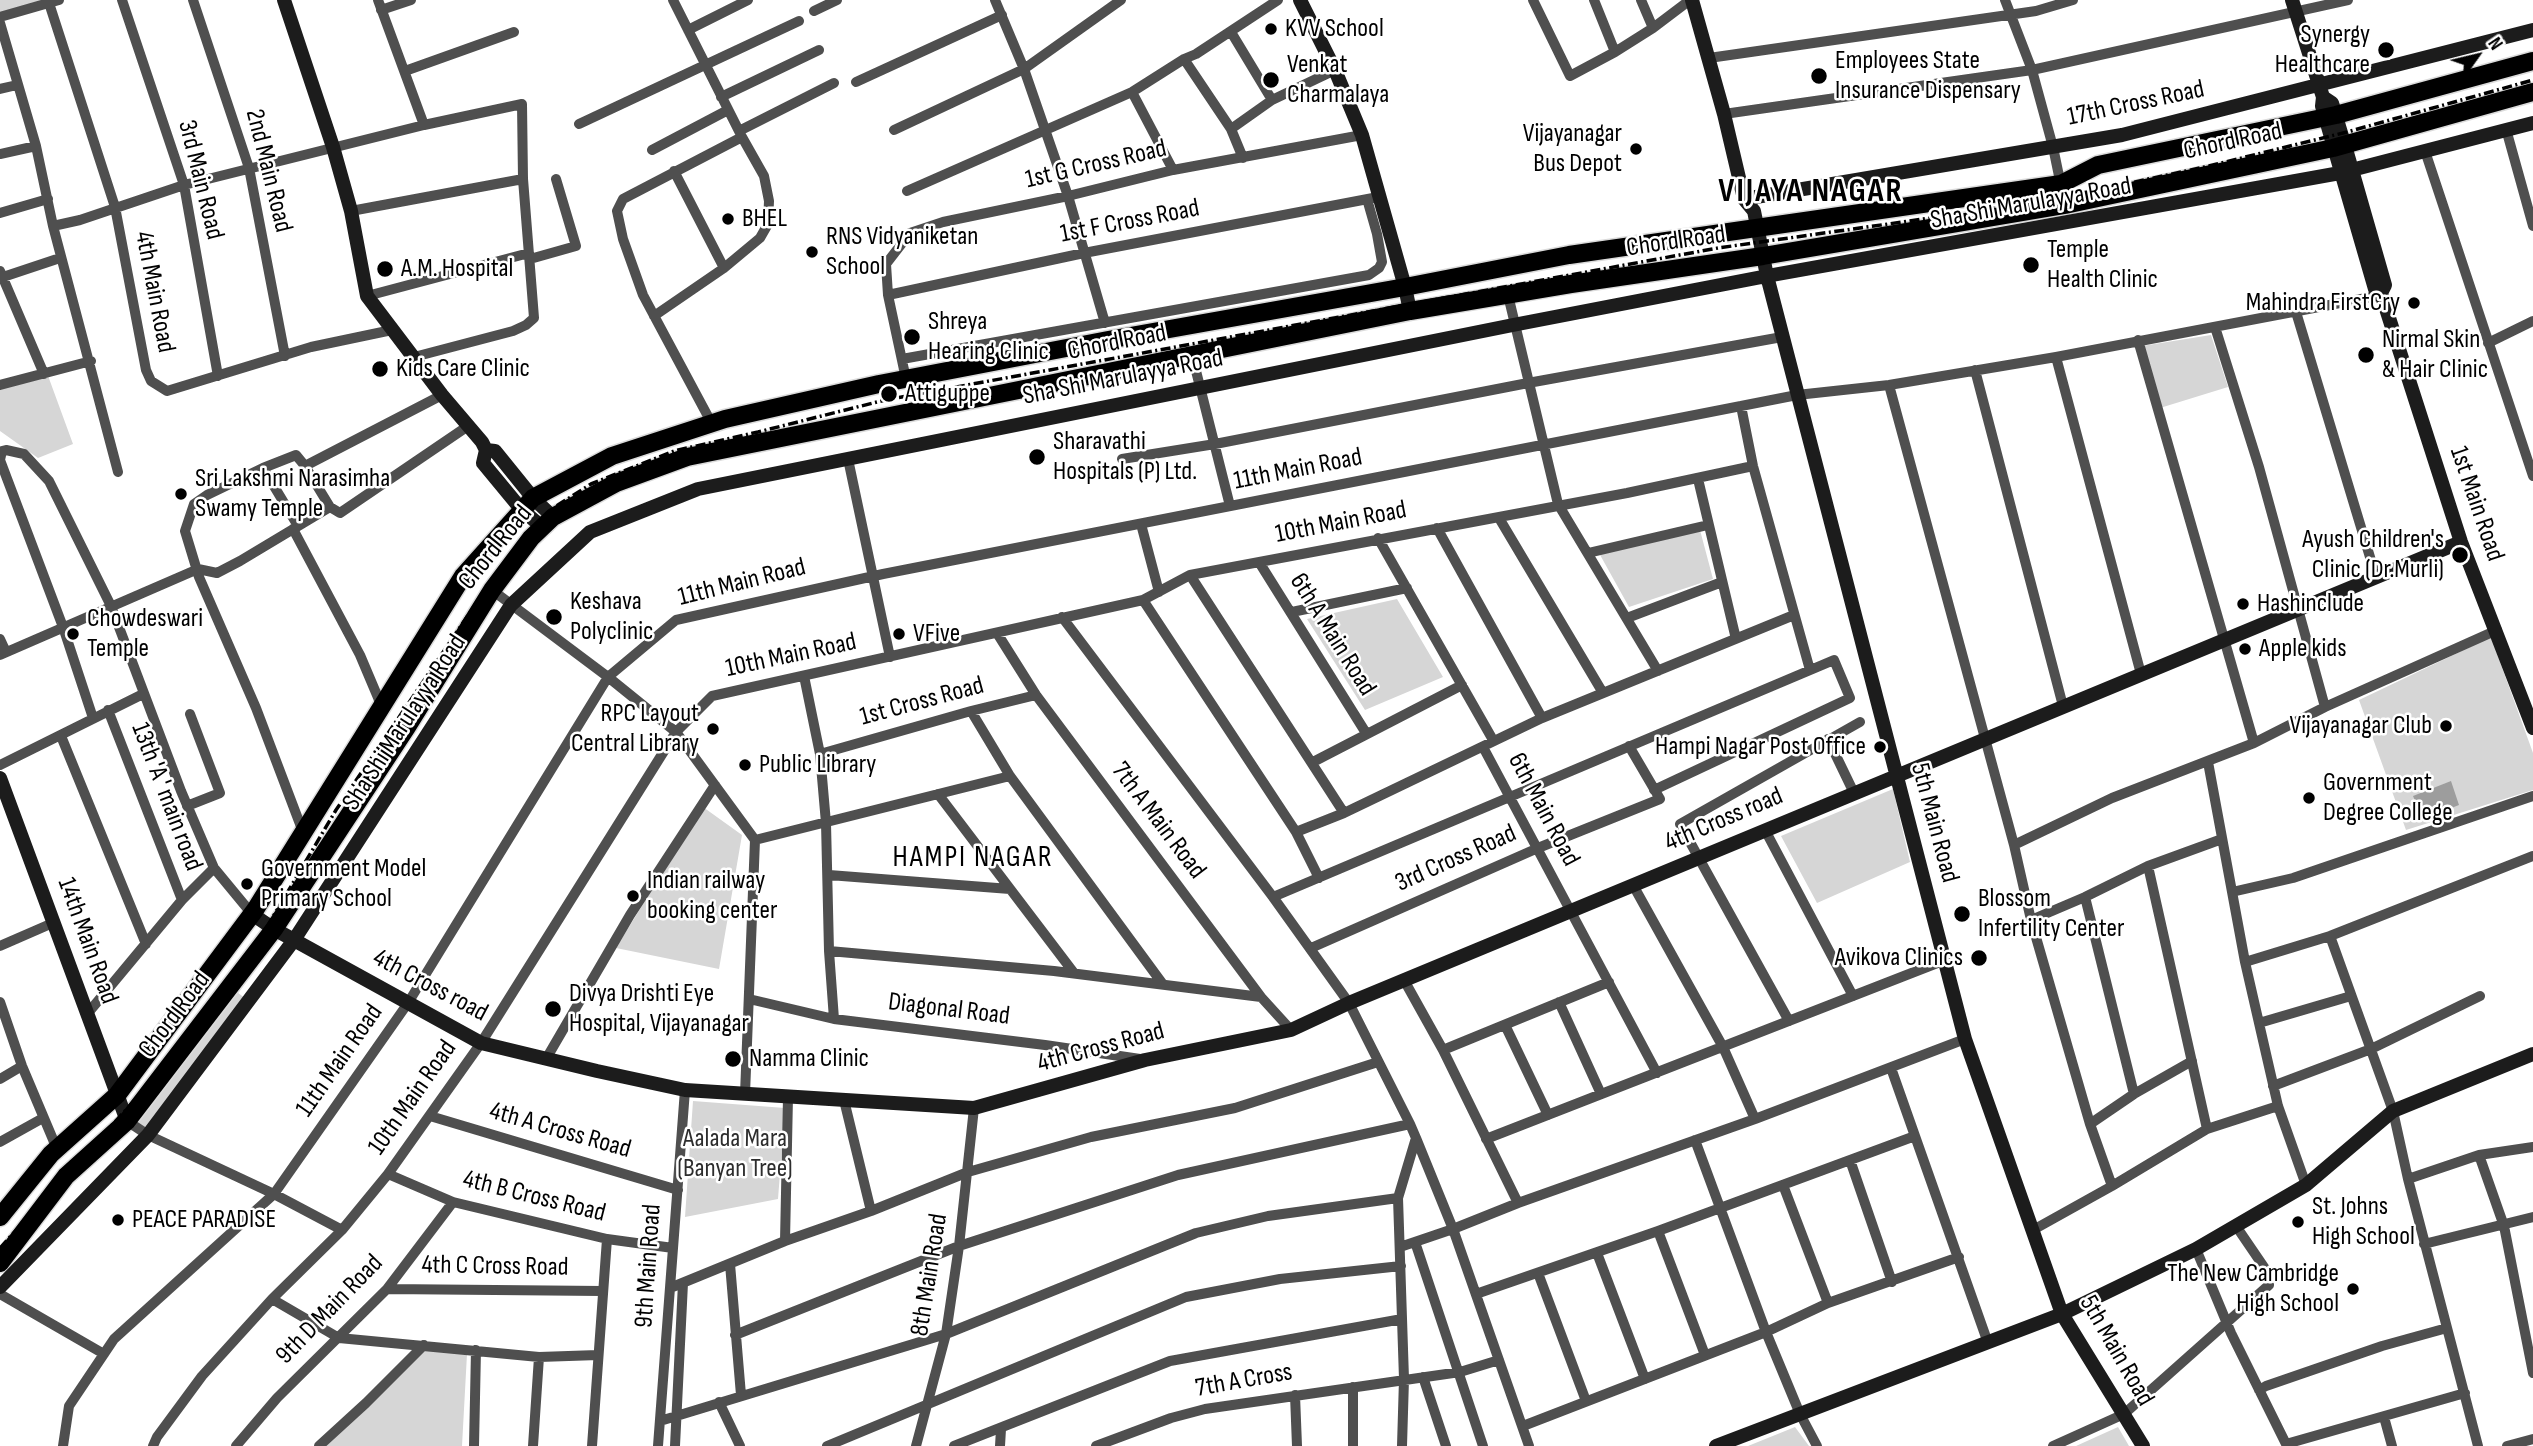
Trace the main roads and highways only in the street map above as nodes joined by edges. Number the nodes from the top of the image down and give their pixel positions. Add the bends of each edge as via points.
1 (2533, 61) edge
2 (2533, 92) edge
3 (0, 1217) edge
4 (0, 1263) edge

1 - 3 main road, Chord Road via 2331,116 2098,165 2061,184 1569,255 1108,340 711,422 612,456 527,503 463,576 252,914 117,1095 57,1149
2 - 4 main road, Chord Road via 2339,146 2065,205 1410,312 687,457 616,483 548,522 531,538 492,590 274,929 127,1121 66,1176

